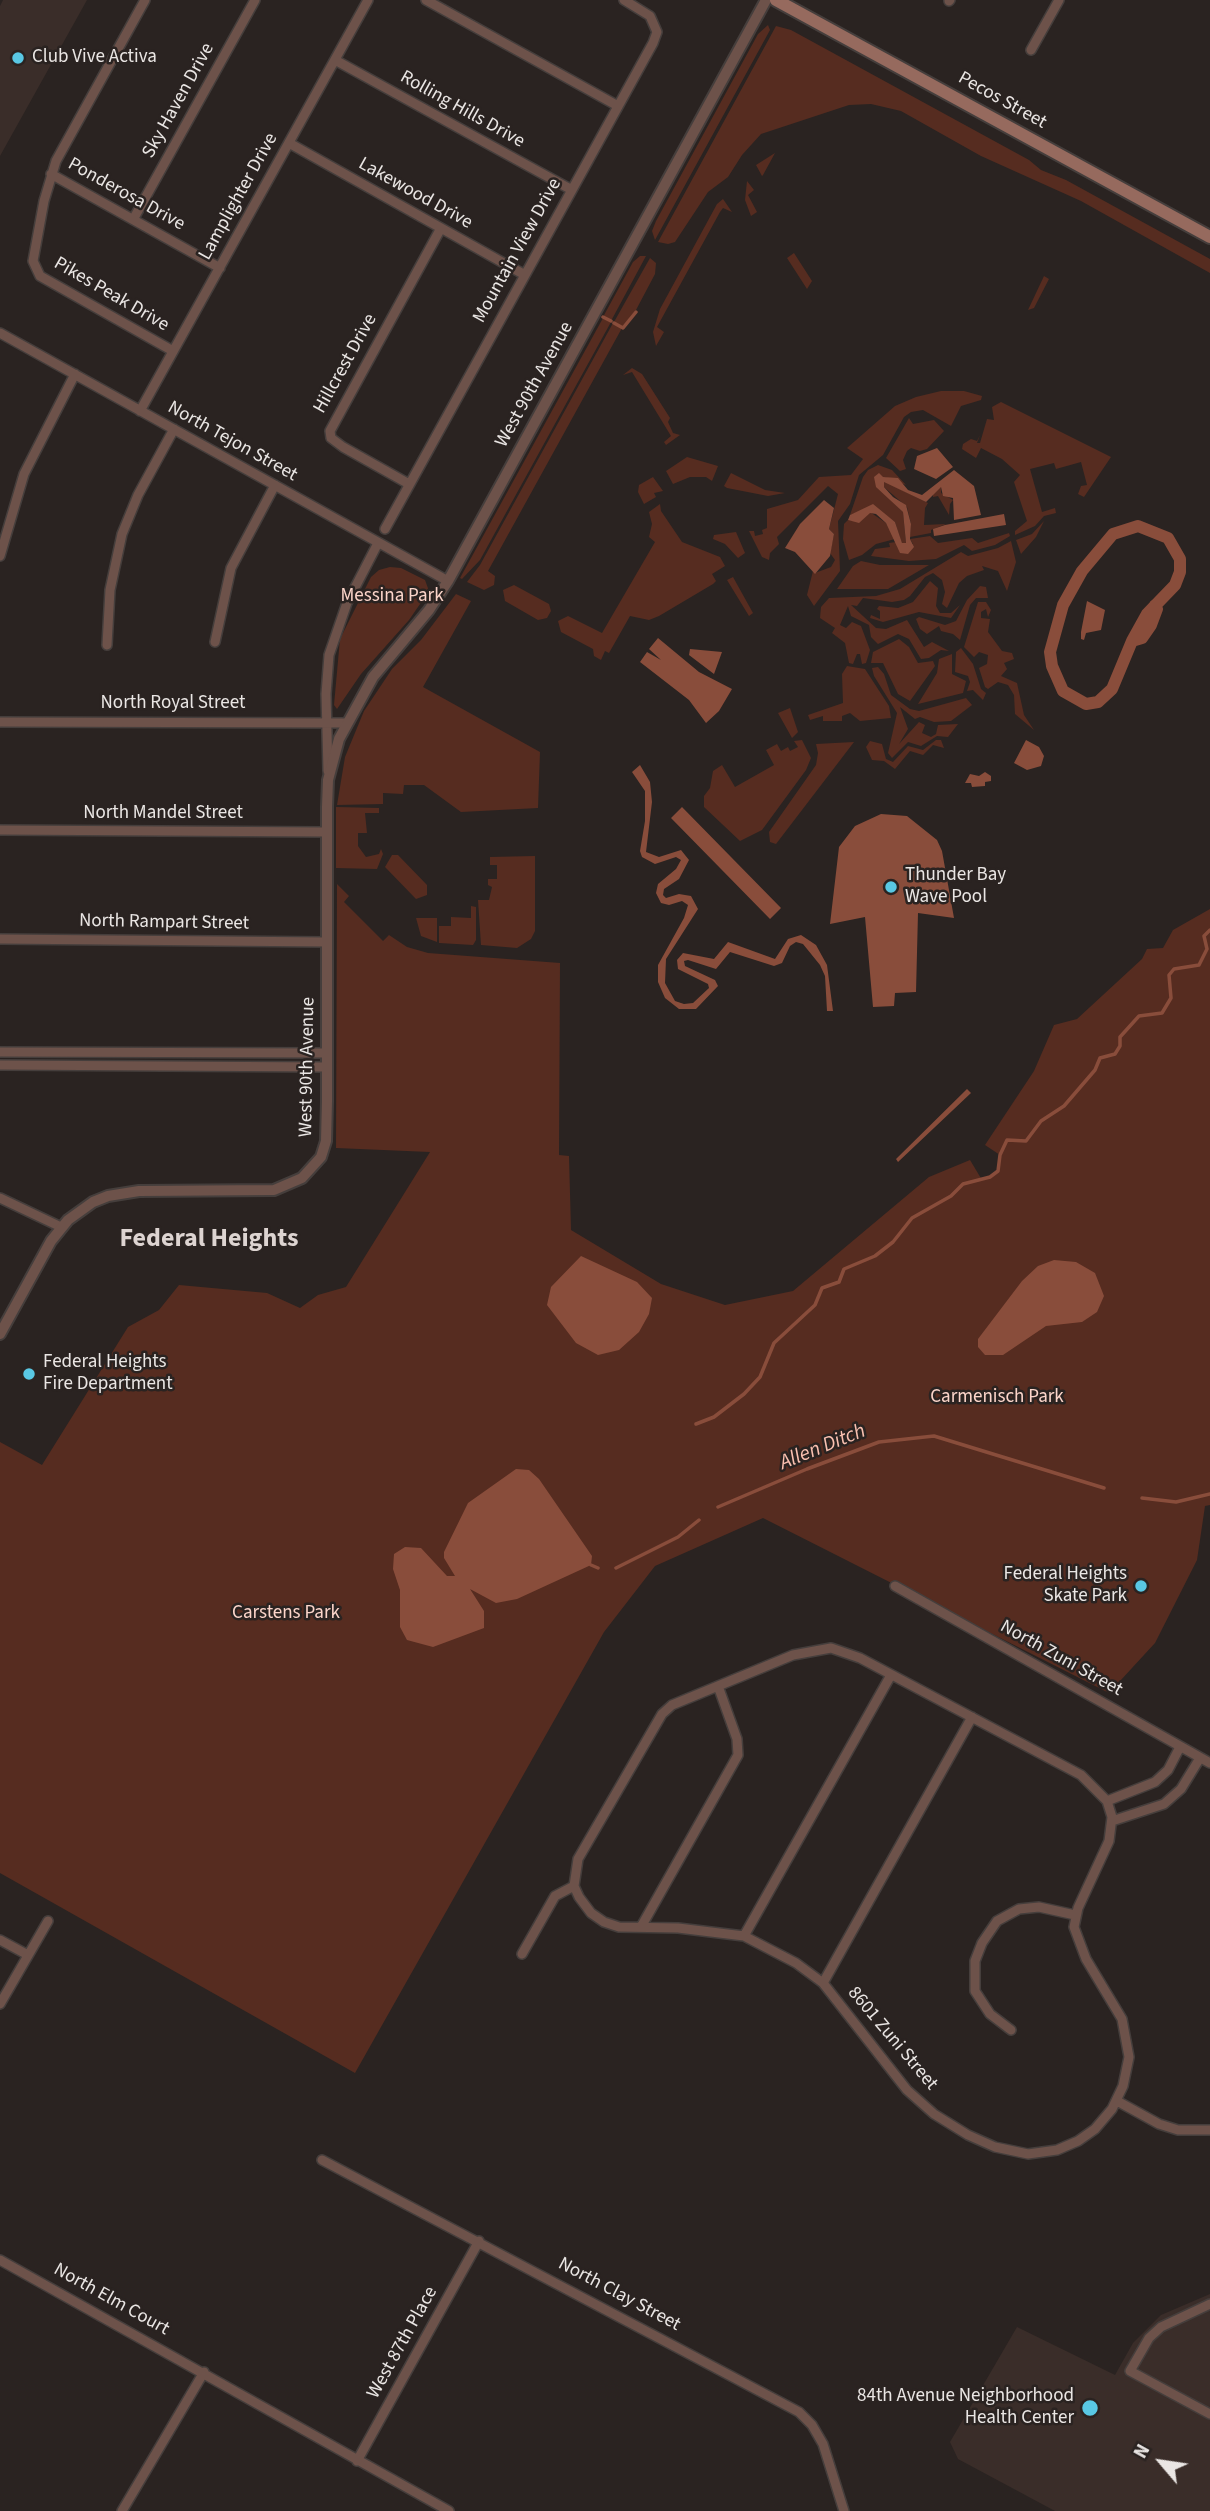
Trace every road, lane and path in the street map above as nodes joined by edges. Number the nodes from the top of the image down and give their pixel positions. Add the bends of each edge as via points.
1 (145, 0) edge
2 (255, 0) edge
3 (368, 0) edge
4 (426, 0) edge
5 (624, 0) edge
6 (766, 0) edge
7 (776, 0) edge
8 (1059, 0) edge
9 (1031, 50) dead end
10 (335, 60) junction
11 (618, 106) junction
12 (289, 143) junction
13 (51, 174) junction
14 (572, 190) junction
15 (134, 219) junction
16 (441, 228) junction
17 (1210, 237) edge
18 (220, 268) junction
19 (525, 275) junction
20 (0, 333) edge
21 (173, 351) junction
22 (75, 374) junction
23 (140, 411) junction
24 (174, 429) junction
25 (409, 484) junction
26 (275, 485) junction
27 (385, 529) dead end
28 (379, 542) junction
29 (0, 556) edge
30 (448, 581) junction
31 (215, 642) dead end
32 (107, 645) dead end
33 (0, 722) edge
34 (328, 722) junction
35 (346, 723) junction
36 (328, 780) junction
37 (0, 830) edge
38 (326, 832) junction
39 (0, 939) edge
40 (327, 942) junction
41 (0, 1052) edge
42 (117, 1052) junction
43 (326, 1054) junction
44 (0, 1065) edge
45 (117, 1066) junction
46 (327, 1067) junction
47 (0, 1198) edge
48 (61, 1227) junction
49 (0, 1335) edge
50 (895, 1586) dead end
51 (891, 1675) junction
52 (718, 1686) junction
53 (972, 1717) junction
54 (1180, 1747) junction
55 (1200, 1758) junction
56 (1210, 1763) edge
57 (1107, 1801) junction
58 (1112, 1821) junction
59 (574, 1886) junction
60 (1075, 1915) junction
61 (47, 1921) dead end
62 (641, 1927) junction
63 (744, 1936) junction
64 (0, 1940) edge
65 (522, 1954) dead end
66 (28, 1955) junction
67 (823, 1983) junction
68 (0, 2004) edge
69 (1011, 2030) dead end
70 (1117, 2101) junction
71 (1210, 2130) edge
72 (322, 2160) dead end
73 (479, 2241) junction
74 (0, 2260) edge
75 (1210, 2304) edge
76 (204, 2372) junction
77 (1210, 2414) edge
78 (357, 2461) junction
79 (122, 2511) edge
80 (449, 2511) edge
81 (844, 2511) edge

1 - 13 street, Pikes Peak Drive
2 - 15 street, Sky Haven Drive
3 - 10 street, Lamplighter Drive
4 - 11 street
5 - 11 street, Mountain View Drive via 650,16 657,36
6 - 30 street, West 90th Avenue
7 - 17 main road, Pecos Street
8 - 9 street
10 - 12 street, Lamplighter Drive
10 - 14 street, Rolling Hills Drive
11 - 14 street, Mountain View Drive
12 - 16 street, Lakewood Drive
12 - 18 street, Lamplighter Drive
13 - 15 street, Ponderosa Drive
13 - 21 street, Pikes Peak Drive via 33,257 35,271
14 - 19 street, Mountain View Drive
15 - 18 street, Ponderosa Drive
16 - 19 street, Lakewood Drive
16 - 25 street, Hillcrest Drive via 330,431 335,442
18 - 21 street, Lamplighter Drive
19 - 25 street, Mountain View Drive
20 - 22 street, North Tejon Street
21 - 23 street, Lamplighter Drive
22 - 23 street, North Tejon Street
22 - 29 street via 24,474
23 - 24 street, North Tejon Street
24 - 26 street, North Tejon Street
24 - 32 street via 122,534 110,590
25 - 27 street, Mountain View Drive
26 - 28 street, North Tejon Street
26 - 31 street via 232,568
28 - 30 street, North Tejon Street
28 - 34 street, West 90th Avenue via 336,630 327,675
30 - 35 street, West 90th Avenue via 373,677
33 - 34 street, North Royal Street
34 - 35 street, North Royal Street
34 - 36 street, West 90th Avenue
35 - 36 street, West 90th Avenue
36 - 38 street, West 90th Avenue
37 - 38 street, North Mandel Street
38 - 40 street, West 90th Avenue
39 - 40 street, North Rampart Street
40 - 43 street, West 90th Avenue
41 - 42 street
42 - 43 street
42 - 45 street
43 - 46 street, West 90th Avenue
44 - 45 street
45 - 46 street
46 - 48 street, West 90th Avenue via 324,1149 311,1171 293,1184 262,1191 123,1192 93,1202
47 - 48 street
48 - 49 street, West 90th Avenue
50 - 54 street, North Zuni Street
51 - 52 street via 848,1652 821,1648
51 - 53 street
51 - 63 street
52 - 59 street via 672,1706 654,1725 578,1859
52 - 62 street via 738,1755
53 - 57 street via 1081,1775
53 - 67 street, 8601 Zuni Street
54 - 55 street, North Zuni Street
54 - 57 street via 1168,1770 1155,1782
55 - 56 street, North Zuni Street
55 - 58 street via 1181,1789 1164,1804
57 - 58 street
58 - 60 street via 1107,1849
59 - 62 street, 8601 Zuni Street via 595,1917 619,1927
59 - 65 street via 555,1896
60 - 69 street via 1039,1907 1019,1909 997,1921 982,1943 975,1961 975,1991 990,2014
60 - 70 street, 8601 Zuni Street via 1079,1945 1125,2028 1129,2057
61 - 66 street
62 - 63 street, 8601 Zuni Street
63 - 67 street, 8601 Zuni Street
64 - 66 street
66 - 68 street
67 - 70 street, 8601 Zuni Street via 921,2104 995,2147 1028,2154 1066,2147 1095,2129
70 - 71 street via 1178,2130
72 - 73 street, North Clay Street
73 - 78 street, West 87th Place
73 - 81 street, North Clay Street via 799,2412 823,2444
74 - 76 street, North Elm Court
75 - 77 street via 1161,2327 1130,2371
76 - 78 street, North Elm Court
76 - 79 street
78 - 80 street, North Elm Court

